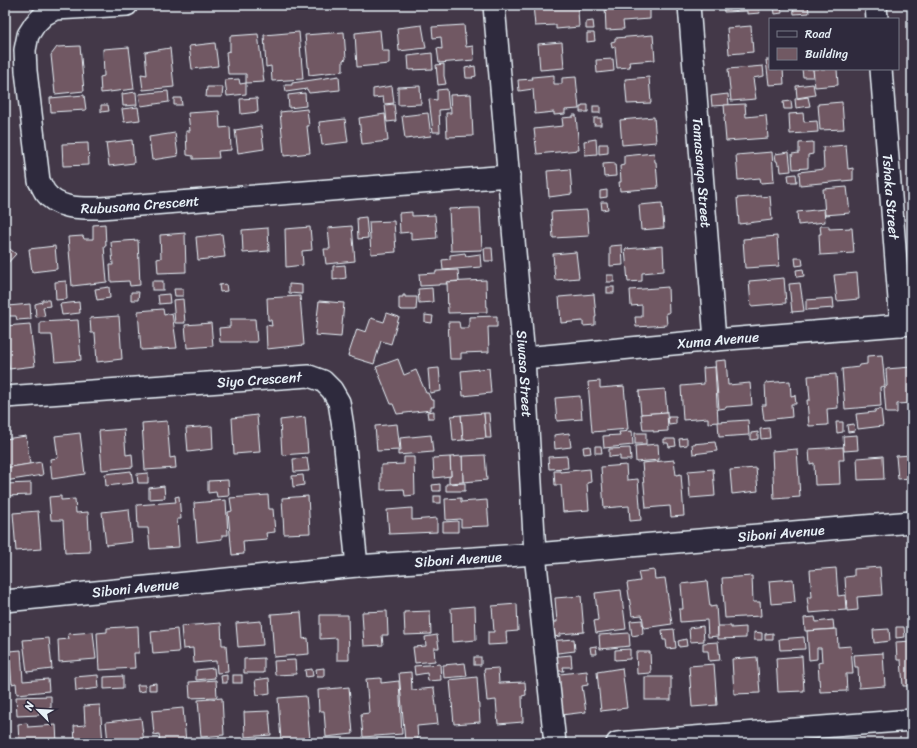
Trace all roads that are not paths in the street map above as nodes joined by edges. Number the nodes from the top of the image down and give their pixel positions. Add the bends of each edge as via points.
1 (127, 5) edge
2 (494, 5) edge
3 (689, 5) edge
4 (876, 5) edge
5 (878, 18) edge
6 (881, 70) edge
7 (509, 176) junction
8 (906, 325) edge
9 (715, 340) junction
10 (524, 358) junction
11 (5, 397) edge
12 (912, 522) edge
13 (535, 554) junction
14 (357, 566) junction
15 (5, 601) edge
16 (912, 720) edge
17 (744, 738) edge
18 (555, 743) edge
19 (617, 743) edge

1 - 7 street, Rubusana Crescent via 55,9 44,15 28,35 25,50 26,71 40,181 45,193 63,205 78,209 101,208
2 - 7 street, Siwasa Street
3 - 9 street, Tamasanqa Street
4 - 5 street
6 - 8 street, Tshaka Street
7 - 10 street, Siwasa Street
8 - 9 street, Xuma Avenue
9 - 10 street, Xuma Avenue
10 - 13 street, Siwasa Street
11 - 14 street, Siyo Crescent via 309,376 323,380 339,402
12 - 13 street, Siboni Avenue
13 - 14 street, Siboni Avenue
13 - 18 street, Siwasa Street
14 - 15 street, Siboni Avenue
16 - 17 street
17 - 19 street

